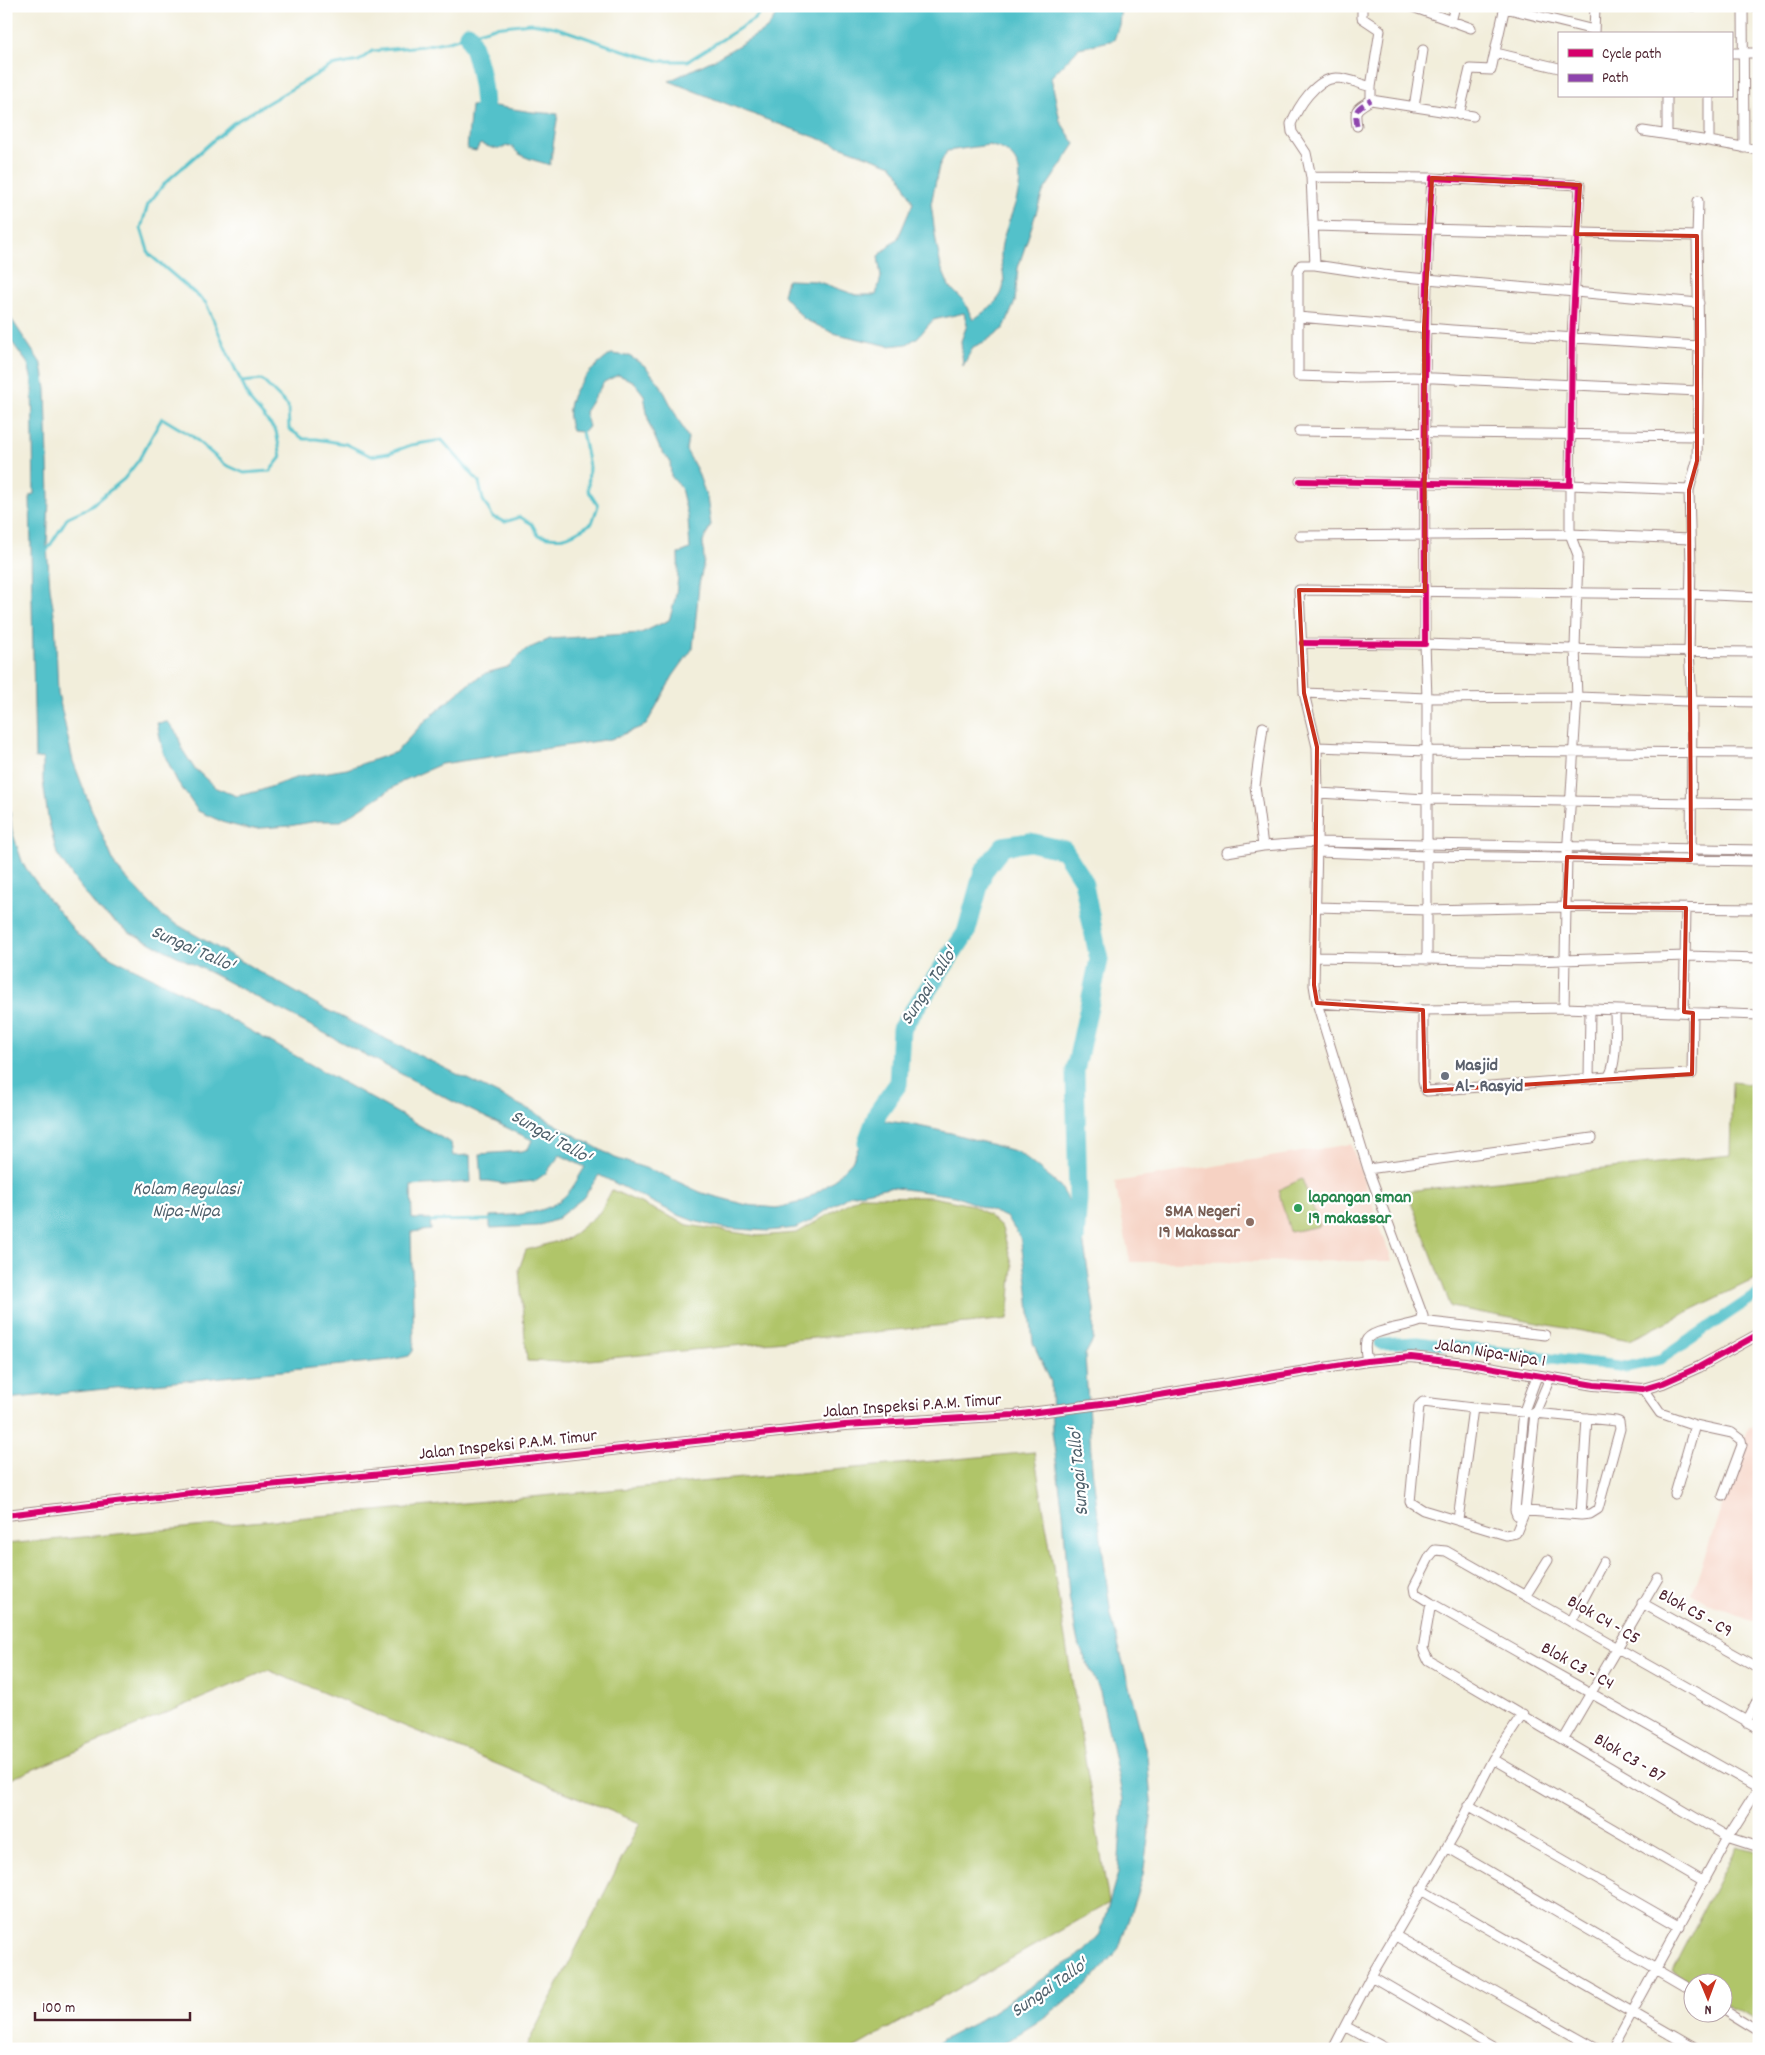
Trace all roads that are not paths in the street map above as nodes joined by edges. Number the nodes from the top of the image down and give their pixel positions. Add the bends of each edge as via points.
1 (1362, 6) edge
2 (1410, 6) edge
3 (1455, 6) edge
4 (1594, 6) edge
5 (1692, 6) edge
6 (1700, 6) edge
7 (1743, 6) edge
8 (1750, 6) edge
9 (1505, 7) edge
10 (1759, 7) edge
11 (1452, 22) junction
12 (1471, 28) dead end
13 (1594, 32) edge
14 (1423, 50) dead end
15 (1496, 53) junction
16 (1732, 53) edge
17 (1744, 53) junction
18 (1759, 54) edge
19 (1558, 68) edge
20 (1371, 87) junction
21 (1667, 98) edge
22 (1709, 98) edge
23 (1370, 100) junction
24 (1414, 107) junction
25 (1459, 115) junction
26 (1473, 116) dead end
27 (1357, 126) dead end
28 (1643, 131) dead end
29 (1667, 134) junction
30 (1709, 141) junction
31 (1744, 148) junction
32 (1759, 150) edge
33 (1312, 177) junction
34 (1432, 178) junction
35 (1698, 201) dead end
36 (1313, 226) junction
37 (1429, 228) junction
38 (1577, 234) junction
39 (1697, 236) junction
40 (1315, 265) junction
41 (1427, 279) junction
42 (1574, 293) junction
43 (1698, 303) junction
44 (1298, 317) junction
45 (1424, 328) junction
46 (1572, 339) junction
47 (1699, 346) junction
48 (1425, 377) junction
49 (1572, 384) junction
50 (1698, 391) junction
51 (1299, 430) dead end
52 (1425, 432) junction
53 (1571, 435) junction
54 (1696, 436) junction
55 (1300, 481) dead end
56 (1425, 483) junction
57 (1570, 484) junction
58 (1689, 490) junction
59 (1425, 534) junction
60 (1570, 534) junction
61 (1300, 536) dead end
62 (1690, 539) junction
63 (1425, 591) junction
64 (1577, 594) junction
65 (1690, 594) junction
66 (1759, 597) edge
67 (1302, 643) junction
68 (1425, 644) junction
69 (1575, 648) junction
70 (1689, 651) junction
71 (1759, 652) edge
72 (1304, 693) junction
73 (1577, 697) junction
74 (1428, 698) junction
75 (1690, 701) junction
76 (1759, 702) edge
77 (1263, 727) dead end
78 (1317, 747) junction
79 (1427, 750) junction
80 (1574, 751) junction
81 (1691, 753) junction
82 (1759, 753) edge
83 (1318, 793) junction
84 (1427, 799) junction
85 (1569, 802) junction
86 (1690, 804) junction
87 (1759, 804) edge
88 (1317, 842) junction
89 (1426, 844) junction
90 (1263, 846) junction
91 (1568, 846) junction
92 (1691, 850) junction
93 (1759, 850) edge
94 (1227, 852) dead end
95 (1317, 852) junction
96 (1428, 856) junction
97 (1567, 857) junction
98 (1691, 860) junction
99 (1759, 862) edge
100 (1316, 907) junction
101 (1565, 907) junction
102 (1686, 908) junction
103 (1759, 909) edge
104 (1427, 910) junction
105 (1686, 956) junction
106 (1314, 957) junction
107 (1759, 958) edge
108 (1427, 960) junction
109 (1564, 960) junction
110 (1317, 1003) junction
111 (1564, 1008) junction
112 (1423, 1010) junction
113 (1590, 1010) junction
114 (1615, 1010) junction
115 (1688, 1013) junction
116 (1759, 1015) edge
117 (1608, 1077) junction
118 (1589, 1079) junction
119 (1592, 1138) dead end
120 (1368, 1169) junction
121 (1421, 1321) junction
122 (1545, 1334) dead end
123 (1759, 1334) edge
124 (1367, 1361) junction
125 (1537, 1376) junction
126 (1550, 1378) junction
127 (1643, 1389) junction
128 (1117, 1402) joint
129 (1473, 1408) junction
130 (1524, 1411) junction
131 (1535, 1413) junction
132 (1587, 1418) junction
133 (1695, 1425) junction
134 (1675, 1494) dead end
135 (1724, 1496) dead end
136 (1515, 1510) junction
137 (1525, 1511) junction
138 (6, 1515) edge
139 (1581, 1515) junction
140 (1458, 1520) junction
141 (1519, 1523) junction
142 (1430, 1556) joint
143 (1548, 1560) dead end
144 (1603, 1562) dead end
145 (1658, 1578) dead end
146 (1526, 1595) junction
147 (1431, 1603) junction
148 (1642, 1603) junction
149 (1570, 1622) junction
150 (1617, 1648) junction
151 (1759, 1668) edge
152 (1590, 1693) junction
153 (1759, 1697) edge
154 (1522, 1714) junction
155 (1746, 1722) junction
156 (1759, 1728) edge
157 (1564, 1739) junction
158 (1492, 1759) junction
159 (1759, 1788) edge
160 (1468, 1805) junction
161 (1728, 1837) junction
162 (1759, 1846) edge
163 (1446, 1847) junction
164 (1704, 1882) junction
165 (1421, 1890) junction
166 (1680, 1928) junction
167 (1394, 1935) junction
168 (1657, 1968) junction
169 (1371, 1976) junction
170 (1682, 1984) edge
171 (1632, 2013) junction
172 (1732, 2014) edge
173 (1345, 2026) junction
174 (1759, 2030) edge
175 (1333, 2049) edge
176 (1388, 2049) edge
177 (1496, 2049) edge
178 (1597, 2049) edge
179 (1612, 2049) edge
180 (1696, 2049) edge

1 - 20 street via 1362,18 1380,30
2 - 11 street
3 - 11 street
4 - 13 street
5 - 6 street
7 - 17 street
8 - 10 street
9 - 13 street
9 - 15 street
11 - 12 street
14 - 24 street
15 - 19 street
15 - 25 street via 1491,70 1470,69
16 - 17 street
17 - 18 street
17 - 31 street
20 - 23 street
20 - 33 street via 1334,78 1321,83 1305,99 1291,124 1292,132 1306,153
21 - 29 street
22 - 30 street
23 - 24 street
23 - 27 street via 1358,108 1355,114
24 - 25 street
25 - 26 street
28 - 29 street
29 - 30 street
30 - 31 street
31 - 32 street
33 - 34 street
33 - 36 street
34 - 37 street
34 - 38 street via 1580,185
35 - 39 street
36 - 37 street
36 - 40 street
37 - 38 street
37 - 41 street
38 - 39 street
38 - 42 street
39 - 43 street
40 - 41 street
40 - 44 street via 1301,265 1299,268
41 - 42 street
41 - 45 street
42 - 43 street
42 - 46 street
43 - 47 street
44 - 45 street
44 - 48 street via 1298,376
45 - 46 street
45 - 48 street
46 - 47 street
46 - 49 street
47 - 50 street
48 - 49 street
48 - 52 street
49 - 50 street
49 - 53 street
50 - 54 street
51 - 52 street
52 - 53 street
52 - 56 street
53 - 54 street
53 - 57 street
54 - 58 street via 1697,461
55 - 56 street
56 - 57 street
56 - 59 street
57 - 58 street
57 - 60 street
58 - 62 street
59 - 60 street
59 - 61 street
59 - 63 street
60 - 62 street
60 - 64 street via 1578,555
62 - 65 street
63 - 64 street
63 - 67 street via 1299,590
63 - 68 street
64 - 65 street
64 - 69 street
65 - 66 street
65 - 70 street
67 - 68 street
67 - 72 street
68 - 69 street
68 - 74 street
69 - 70 street
69 - 73 street
70 - 71 street
70 - 75 street
72 - 74 street
72 - 78 street
73 - 74 street
73 - 75 street
73 - 80 street
74 - 79 street
75 - 76 street
75 - 81 street
77 - 90 street via 1255,786
78 - 79 street
78 - 83 street
79 - 80 street
79 - 84 street
80 - 81 street
80 - 85 street
81 - 82 street
81 - 86 street
83 - 84 street
83 - 88 street
84 - 85 street
84 - 89 street
85 - 86 street
85 - 91 street
86 - 87 street
86 - 92 street
88 - 89 street
88 - 90 street
88 - 95 street
89 - 91 street
89 - 96 street
90 - 94 street
91 - 92 street
91 - 97 street
92 - 93 street
92 - 98 street
95 - 96 street
95 - 100 street
96 - 97 street
96 - 104 street
97 - 98 street
97 - 101 street
98 - 99 street
100 - 104 street
100 - 106 street
101 - 102 street
101 - 104 street
101 - 109 street
102 - 103 street
102 - 105 street
104 - 108 street
105 - 107 street
105 - 109 street
105 - 115 street
106 - 108 street
106 - 110 street
108 - 109 street
109 - 111 street
110 - 112 street
110 - 120 street
111 - 112 street
111 - 113 street
112 - 118 street via 1425,1091
113 - 114 street
113 - 118 street
114 - 115 street
114 - 117 street via 1612,1073
115 - 116 street
115 - 117 street via 1692,1074
117 - 118 street
119 - 120 street
120 - 121 street via 1422,1309
121 - 122 street
121 - 124 street via 1369,1337 1366,1340
123 - 127 street, Jalan Nipa-Nipa 1 via 1699,1367
124 - 125 street, Jalan Nipa-Nipa 1 via 1434,1359
124 - 128 street, Jalan Nipa-Nipa 1
125 - 126 street, Jalan Nipa-Nipa 1
125 - 130 street
126 - 127 street, Jalan Nipa-Nipa 1
126 - 131 street
127 - 133 street via 1660,1413
128 - 138 street, Jalan Inspeksi P.A.M. Timur via 1014,1415 844,1425
129 - 130 street
129 - 140 street
129 - 140 street via 1422,1402 1419,1406 1410,1502 1422,1510
130 - 131 street
130 - 136 street
131 - 132 street
131 - 137 street
132 - 139 street
132 - 139 street via 1616,1420 1621,1426 1598,1509
133 - 134 street
133 - 135 street via 1732,1433 1741,1440
136 - 137 street
136 - 141 street
137 - 139 street
137 - 141 street
140 - 141 street via 1510,1535 1516,1532
142 - 146 street, Blok C4 - C5 via 1436,1550 1446,1551
142 - 147 street, Blok C3 - C4 via 1414,1587 1415,1593
143 - 146 street
144 - 149 street
145 - 148 street
146 - 149 street, Blok C4 - C5
147 - 152 street, Blok C3 - C4
147 - 154 street, Blok C3 - B7 via 1423,1649 1428,1660
148 - 150 street
148 - 151 street, Blok C5 - C9
149 - 150 street, Blok C4 - C5
150 - 152 street
150 - 155 street, Blok C4 - C5
152 - 157 street
152 - 159 street, Blok C3 - C4
153 - 155 street
154 - 157 street, Blok C3 - B7
154 - 158 street
155 - 156 street, Blok C4 - C5
157 - 161 street, Blok C3 - B7
158 - 160 street
158 - 164 street
159 - 161 street
160 - 163 street
160 - 166 street
161 - 162 street, Blok C3 - B7
161 - 164 street
163 - 165 street
163 - 168 street
164 - 166 street
165 - 167 street
165 - 171 street
166 - 168 street
167 - 169 street
167 - 178 street
168 - 170 street
168 - 171 street
169 - 173 street
169 - 177 street
171 - 179 street
171 - 180 street
172 - 174 street
173 - 175 street
173 - 176 street

